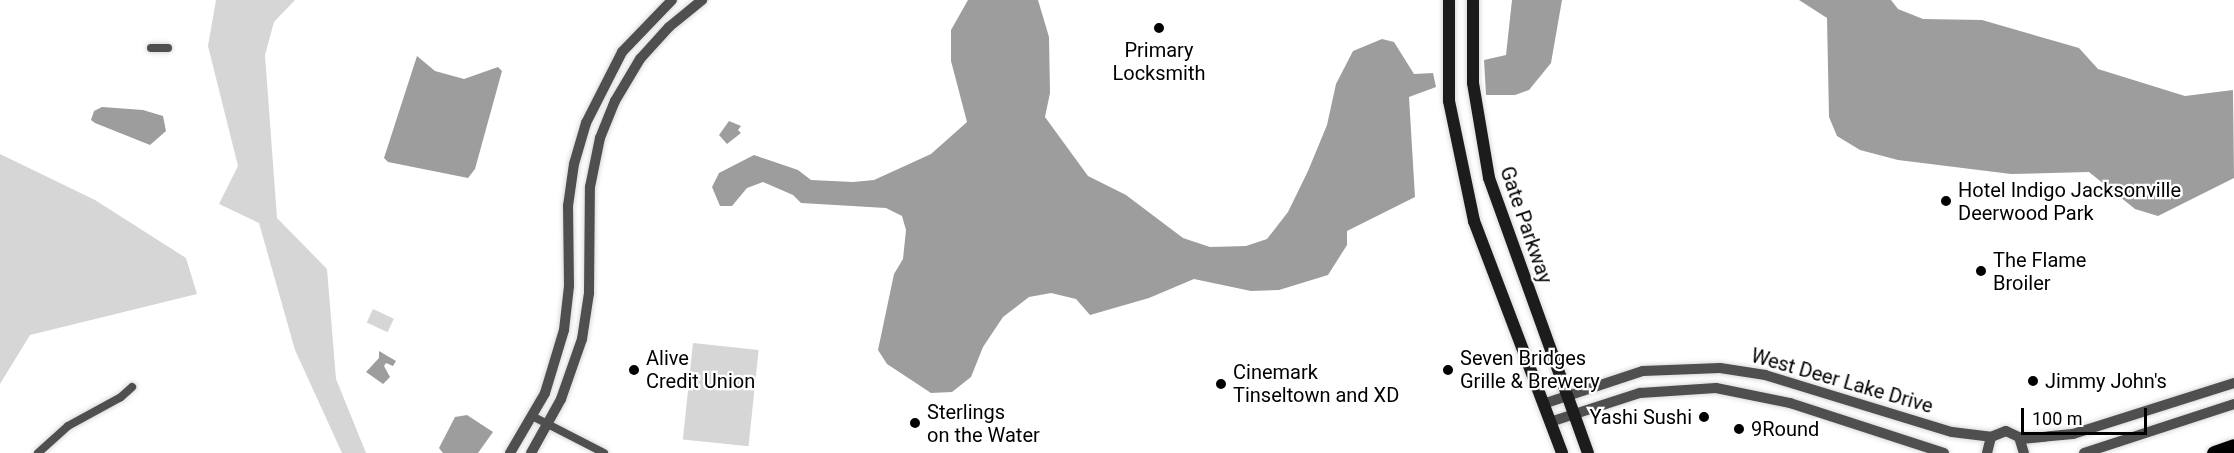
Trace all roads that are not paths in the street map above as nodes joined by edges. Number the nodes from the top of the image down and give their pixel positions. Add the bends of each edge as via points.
1 (672, 0) edge
2 (702, 0) edge
3 (1449, 0) edge
4 (1473, 0) edge
5 (638, 33) junction
6 (653, 45) junction
7 (627, 47) junction
8 (151, 48) dead end
9 (168, 48) dead end
10 (640, 59) junction
11 (2234, 383) edge
12 (132, 387) dead end
13 (1566, 396) junction
14 (1543, 404) junction
15 (2234, 404) edge
16 (1573, 414) junction
17 (532, 416) junction
18 (1550, 422) junction
19 (547, 426) junction
20 (1991, 437) junction
21 (2021, 439) junction
22 (2234, 447) edge
23 (38, 453) edge
24 (510, 453) edge
25 (531, 453) edge
26 (604, 453) edge
27 (1562, 453) edge
28 (1588, 453) edge
29 (1944, 453) edge
30 (1987, 453) edge
31 (2024, 453) edge
32 (2084, 453) edge
33 (2214, 453) edge
34 (2222, 453) edge

1 - 5 street
2 - 6 street
3 - 14 main road via 1447,67 1456,148 1474,220
4 - 13 main road, Gate Parkway via 1471,60 1480,143 1500,216
5 - 6 street
5 - 7 street
6 - 10 street
7 - 10 street
7 - 17 street via 593,104 574,164 568,206 570,286 564,330 551,376
8 - 9 street
10 - 19 street via 615,101 592,167 585,328 570,379
11 - 21 street, West Deer Lake Drive via 2073,434
12 - 23 street via 68,426
13 - 14 street, West Deer Lake Drive
13 - 16 main road, Gate Parkway
13 - 20 street, West Deer Lake Drive via 1651,370 1728,368 1780,379 1944,430
14 - 18 main road
15 - 32 street
16 - 18 street, West Deer Lake Drive
16 - 28 main road, Gate Parkway
16 - 29 street, West Deer Lake Drive via 1655,390 1731,389 1790,403
17 - 19 street
17 - 24 street
18 - 27 main road
19 - 25 street
19 - 26 street
20 - 21 street, West Deer Lake Drive via 2006,430
20 - 30 street
21 - 31 street
22 - 33 highway
22 - 34 highway

